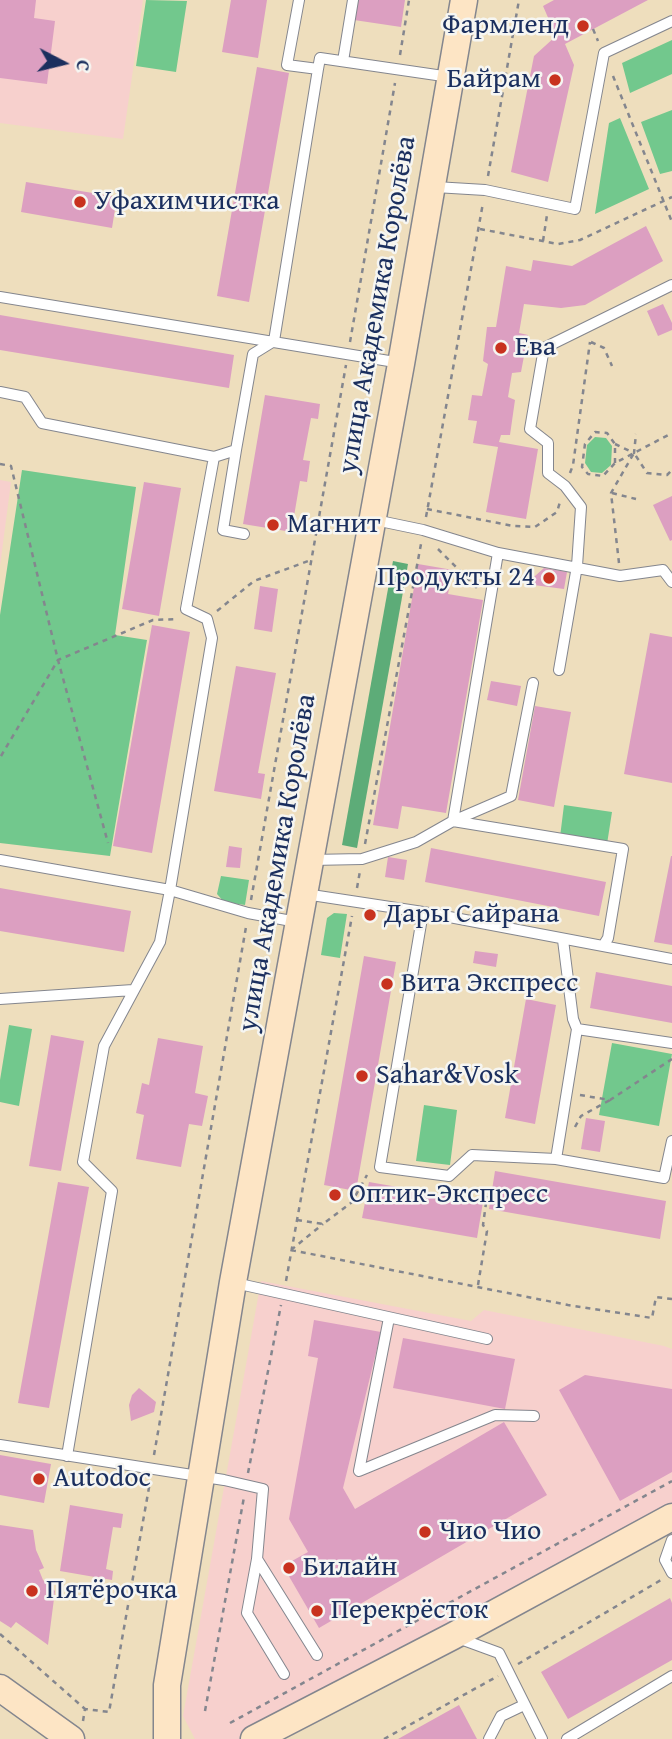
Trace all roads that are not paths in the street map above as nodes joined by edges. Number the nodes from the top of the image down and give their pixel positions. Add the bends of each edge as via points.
1 (299, 0) edge
2 (353, 0) edge
3 (464, 0) edge
4 (672, 21) edge
5 (343, 61) junction
6 (318, 69) junction
7 (450, 77) junction
8 (431, 186) junction
9 (672, 285) edge
10 (0, 297) edge
11 (274, 341) junction
12 (401, 363) junction
13 (0, 393) edge
14 (236, 450) junction
15 (214, 457) junction
16 (371, 519) junction
17 (244, 534) dead end
18 (498, 553) junction
19 (577, 566) junction
20 (668, 569) edge
21 (672, 582) edge
22 (559, 670) dead end
23 (533, 683) dead end
24 (453, 821) junction
25 (0, 860) edge
26 (310, 860) junction
27 (170, 890) junction
28 (304, 894) junction
29 (423, 912) junction
30 (300, 923) junction
31 (563, 940) junction
32 (603, 946) junction
33 (672, 959) edge
34 (133, 990) junction
35 (0, 999) edge
36 (578, 1029) junction
37 (672, 1043) edge
38 (672, 1141) edge
39 (556, 1159) junction
40 (233, 1282) junction
41 (389, 1318) junction
42 (487, 1339) dead end
43 (534, 1416) dead end
44 (0, 1446) edge
45 (67, 1456) junction
46 (200, 1477) junction
47 (672, 1517) edge
48 (672, 1540) edge
49 (257, 1559) junction
50 (672, 1573) edge
51 (453, 1636) junction
52 (317, 1656) dead end
53 (284, 1674) dead end
54 (672, 1676) edge
55 (0, 1688) edge
56 (524, 1705) junction
57 (76, 1734) edge
58 (167, 1739) edge
59 (254, 1739) edge
60 (489, 1739) edge
61 (541, 1739) edge
62 (567, 1739) edge

1 - 6 lane via 287,65
2 - 5 lane
3 - 7 street, улица Академика Королёва
4 - 8 lane via 604,53 575,209 485,191
5 - 6 lane via 320,58
5 - 7 lane
6 - 11 lane
7 - 8 street, улица Академика Королёва
8 - 12 street, улица Академика Королёва
9 - 19 lane via 544,348 530,429 548,443 548,472 581,507
10 - 11 lane
11 - 12 lane
11 - 14 lane via 253,354
12 - 16 street, улица Академика Королёва
13 - 15 lane via 26,397 42,423
14 - 15 lane
14 - 17 lane via 223,530
15 - 27 lane via 186,609 207,619 212,638
16 - 18 lane
16 - 26 street, улица Академика Королёва
18 - 19 lane
18 - 24 lane
19 - 20 lane via 620,576
19 - 22 lane
20 - 21 lane
23 - 24 lane via 511,796
24 - 26 lane via 416,842 362,859
24 - 32 lane via 623,849
25 - 27 lane
26 - 28 street, улица Академика Королёва
27 - 30 lane
27 - 34 lane via 160,942
28 - 29 lane
28 - 30 street, улица Академика Королёва
29 - 31 lane
29 - 39 lane via 380,1167 449,1176 472,1155
30 - 40 street, улица Академика Королёва
31 - 32 lane
31 - 36 lane
32 - 33 lane
34 - 35 lane
34 - 45 lane via 104,1046 83,1162 112,1191
36 - 37 lane
36 - 39 lane
38 - 39 lane via 664,1178
40 - 41 lane
40 - 46 street, улица Академика Королёва
41 - 42 lane
41 - 43 lane via 359,1471 495,1415
44 - 45 lane
45 - 46 lane
46 - 49 lane via 263,1489
46 - 58 street, улица Академика Королёва via 167,1685
47 - 51 street
48 - 50 lane via 665,1560
49 - 52 lane
49 - 53 lane via 247,1613
51 - 56 lane via 499,1653
51 - 59 street
54 - 62 lane
55 - 57 street
56 - 60 lane via 501,1716
56 - 61 lane

